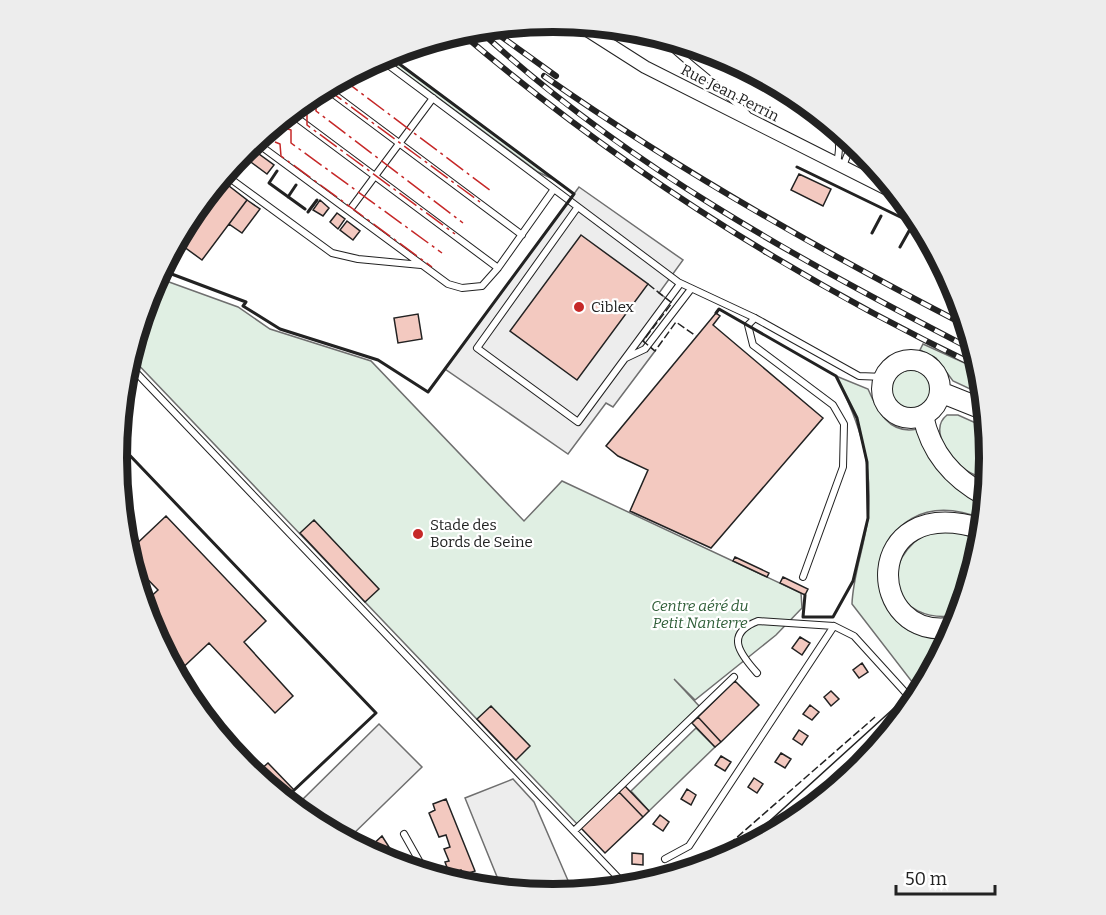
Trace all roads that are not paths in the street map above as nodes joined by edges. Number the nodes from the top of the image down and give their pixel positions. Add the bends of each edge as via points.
1 (592, 33) edge
2 (672, 49) edge
3 (388, 65) edge
4 (332, 93) edge
5 (433, 98) junction
6 (297, 118) edge
7 (753, 121) junction
8 (841, 143) edge
9 (399, 144) junction
10 (262, 147) edge
11 (848, 150) edge
12 (840, 165) junction
13 (375, 176) junction
14 (231, 179) edge
15 (880, 185) edge
16 (554, 189) junction
17 (577, 208) junction
18 (349, 211) junction
19 (522, 235) junction
20 (421, 265) junction
21 (498, 268) junction
22 (680, 284) junction
23 (691, 289) junction
24 (755, 318) junction
25 (623, 359) junction
26 (136, 371) edge
27 (885, 377) junction
28 (940, 392) junction
29 (975, 406) edge
30 (923, 416) junction
31 (977, 490) edge
32 (973, 527) edge
33 (803, 577) dead end
34 (834, 626) junction
35 (944, 627) edge
36 (758, 673) dead end
37 (734, 677) dead end
38 (908, 693) edge
39 (868, 744) edge
40 (807, 799) edge
41 (574, 831) junction
42 (404, 834) dead end
43 (665, 859) dead end
44 (420, 862) edge
45 (619, 878) edge

1 - 7 street, Rue Jean Perrin via 645,67
2 - 7 lane
3 - 5 lane
4 - 9 lane
5 - 9 lane
5 - 16 lane
6 - 13 lane
7 - 12 street, Rue Jean Perrin
8 - 12 lane
9 - 13 lane
9 - 19 lane
10 - 18 lane
11 - 12 lane
12 - 15 street, Rue Jean Perrin
13 - 18 lane
13 - 21 lane
14 - 20 lane via 332,253 358,260
16 - 17 lane
16 - 19 lane
17 - 22 lane
17 - 25 lane via 477,348 578,422
18 - 20 lane
19 - 21 lane
20 - 21 lane via 448,284 462,288 482,286
22 - 23 lane
22 - 25 lane
23 - 24 lane
23 - 25 lane via 645,349
24 - 27 lane via 859,376
24 - 33 lane via 748,325 753,345 834,405 844,424 843,467
26 - 41 lane
27 - 28 main road via 899,363 919,361 935,373
27 - 30 main road via 884,397 894,412 913,418
28 - 29 main road
28 - 30 main road via 935,406
30 - 31 main road via 936,454
32 - 35 main road via 927,523 905,535 890,562 888,585 897,608 926,626
34 - 36 lane via 758,621 746,626 738,642 741,655
34 - 38 lane via 854,636
34 - 43 lane via 689,846
37 - 41 lane
39 - 40 main road
41 - 45 lane
42 - 44 lane

